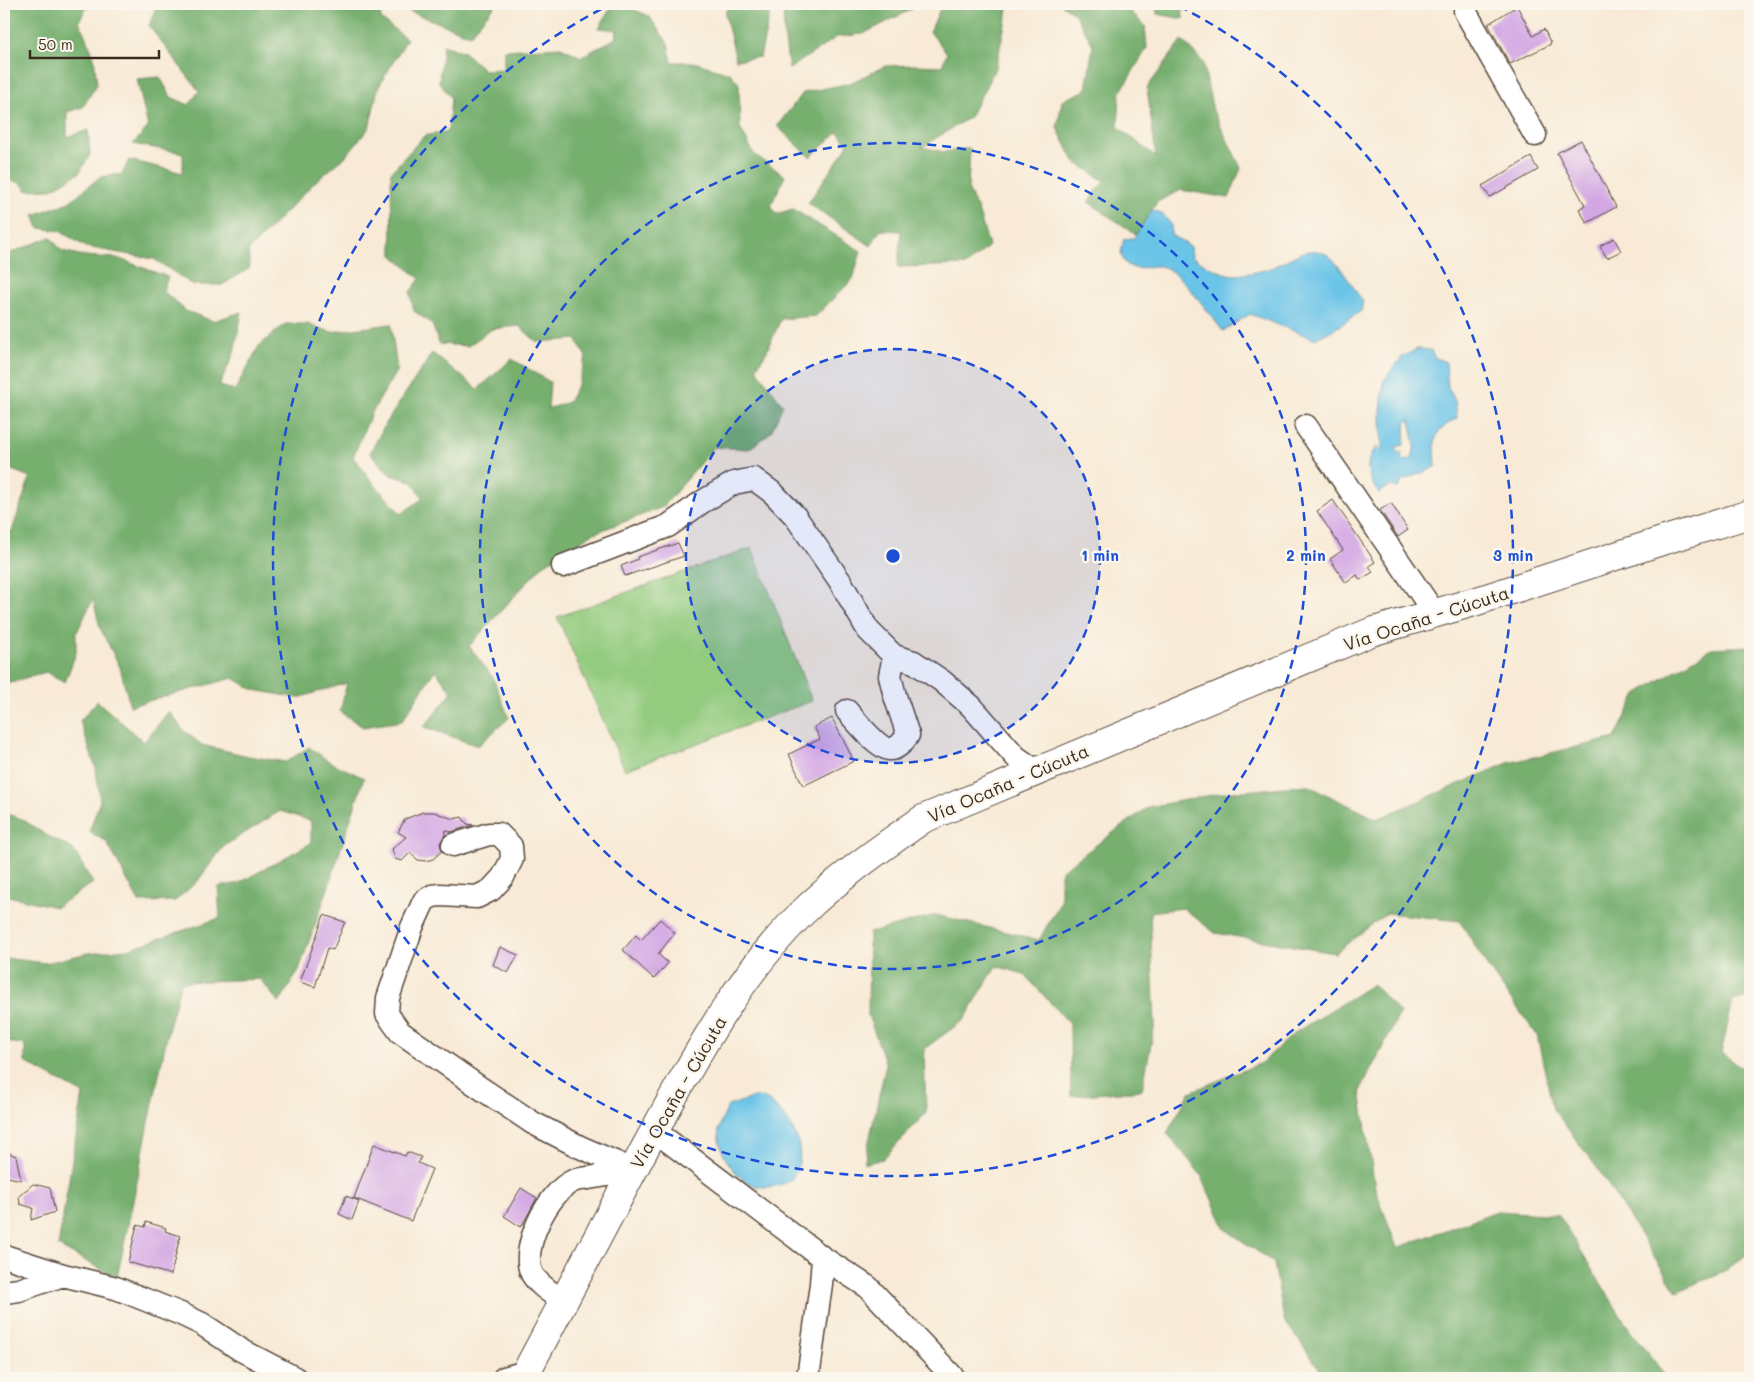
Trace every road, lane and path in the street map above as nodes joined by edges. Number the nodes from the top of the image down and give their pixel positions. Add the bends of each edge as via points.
1 (1467, 4) edge
2 (1535, 135) dead end
3 (1306, 426) dead end
4 (1750, 514) edge
5 (563, 566) dead end
6 (1435, 614) junction
7 (894, 656) junction
8 (847, 711) dead end
9 (1036, 771) junction
10 (452, 845) dead end
11 (654, 1131) junction
12 (634, 1170) junction
13 (4, 1256) edge
14 (823, 1258) junction
15 (63, 1275) junction
16 (4, 1292) edge
17 (564, 1301) junction
18 (283, 1376) edge
19 (518, 1376) edge
20 (808, 1378) edge
21 (954, 1378) edge

1 - 2 street via 1465,11
3 - 6 street
4 - 6 main road, Vía Ocaña - Cúcuta
5 - 7 street via 668,526 734,483 754,479 795,516 840,581 868,630
6 - 9 main road, Vía Ocaña - Cúcuta via 1371,632
7 - 8 street via 890,676 908,735 904,741 890,749 881,746
7 - 9 street via 914,662 942,681 970,706 1016,757
9 - 11 main road, Vía Ocaña - Cúcuta via 923,819 860,863 801,914 754,967 704,1041
10 - 12 street via 499,834 511,846 512,859 497,884 477,898 440,895 424,901 388,998 387,1014 400,1032 533,1123
11 - 12 main road, Vía Ocaña - Cúcuta
11 - 14 street
12 - 17 main road, Vía Ocaña - Cúcuta
12 - 17 street via 572,1181 546,1209 534,1230 529,1250 531,1272 538,1283
13 - 15 street
14 - 20 street
14 - 21 street via 868,1287
15 - 16 street
15 - 18 street via 116,1288 181,1314
17 - 19 main road, Vía Ocaña - Cúcuta

